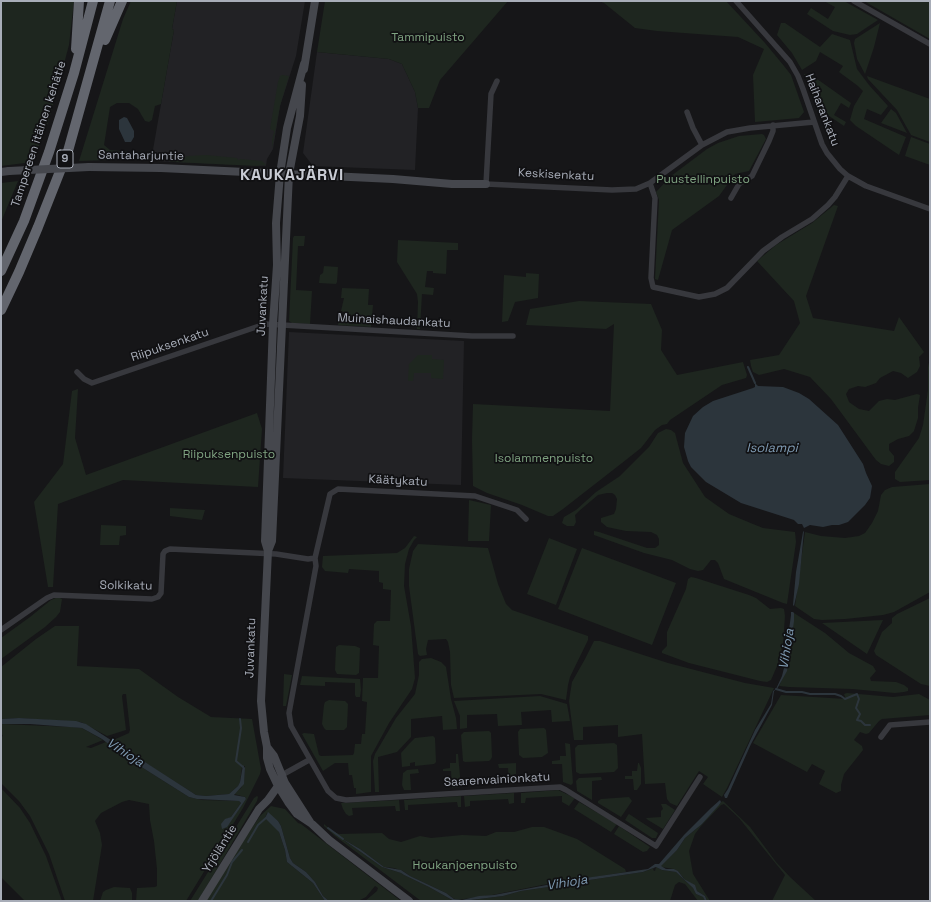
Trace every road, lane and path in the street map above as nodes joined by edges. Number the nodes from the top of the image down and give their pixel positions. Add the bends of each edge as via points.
1 (79, 1) edge
2 (93, 1) edge
3 (110, 1) edge
4 (122, 1) edge
5 (315, 1) edge
6 (736, 1) edge
7 (854, 1) edge
8 (930, 44) edge
9 (93, 63) junction
10 (304, 64) junction
11 (74, 73) junction
12 (497, 81) dead end
13 (687, 112) dead end
14 (814, 122) junction
15 (773, 125) junction
16 (702, 145) junction
17 (5, 172) edge
18 (280, 174) junction
19 (289, 174) junction
20 (848, 176) junction
21 (650, 183) junction
22 (486, 184) junction
23 (731, 198) dead end
24 (930, 209) edge
25 (1, 271) edge
26 (1, 310) edge
27 (273, 324) junction
28 (283, 325) junction
29 (513, 336) dead end
30 (77, 372) dead end
31 (526, 518) dead end
32 (268, 552) junction
33 (315, 558) junction
34 (1, 630) edge
35 (930, 722) edge
36 (881, 737) dead end
37 (309, 760) junction
38 (700, 777) dead end
39 (278, 781) junction
40 (202, 901) edge
41 (409, 901) edge

1 - 11 highway
2 - 11 highway, Tampereen itäinen kehätie / 9
3 - 9 highway, 9
4 - 9 highway
5 - 10 main road, Juvankatu
6 - 14 street, Haiharankatu via 790,62 798,76
7 - 8 street
9 - 26 highway, 9 via 68,151 25,259
10 - 18 main road, Juvankatu via 287,128
10 - 19 main road, Juvankatu via 300,116
11 - 25 highway, Tampereen itäinen kehätie / 9 via 24,221
12 - 22 street via 491,94
13 - 16 street
14 - 15 street, Keskisenkatu
14 - 20 street, Haiharankatu via 827,153
15 - 16 street, Keskisenkatu via 732,131
15 - 23 street via 771,136 752,176 739,184
16 - 21 street, Keskisenkatu
17 - 18 main road, Santaharjuntie, bridge via 89,167
18 - 19 main road, Keskisenkatu
18 - 27 main road, Juvankatu
19 - 22 main road, Keskisenkatu
19 - 28 main road, Juvankatu
20 - 21 street via 835,197 812,219 763,251 727,288 699,297 653,287 651,278 655,198
20 - 24 street, Haiharankatu via 876,190
21 - 22 street, Keskisenkatu via 628,190
27 - 28 street, Muinaishaudankatu
27 - 30 street, Riipuksenkatu via 265,324 92,383
27 - 32 main road, Juvankatu via 265,541
28 - 29 street, Muinaishaudankatu
28 - 32 main road, Juvankatu via 272,541
31 - 33 street, Käätykatu via 517,510 476,496 338,489 332,492 329,498
32 - 33 street, Solkikatu
32 - 34 street, Solkikatu via 170,549 163,554 161,593 158,597 152,599 54,595
32 - 39 main road, Juvankatu via 261,702 267,758
33 - 37 street, Saarenvainionkatu via 316,566 289,713 291,726
35 - 36 street via 890,725
37 - 38 street, Saarenvainionkatu via 328,792 341,800 560,787 656,846
37 - 39 street
39 - 40 main road, Yrjöläntie via 264,796 259,809
39 - 41 main road, Juvankatu via 312,824 329,840

